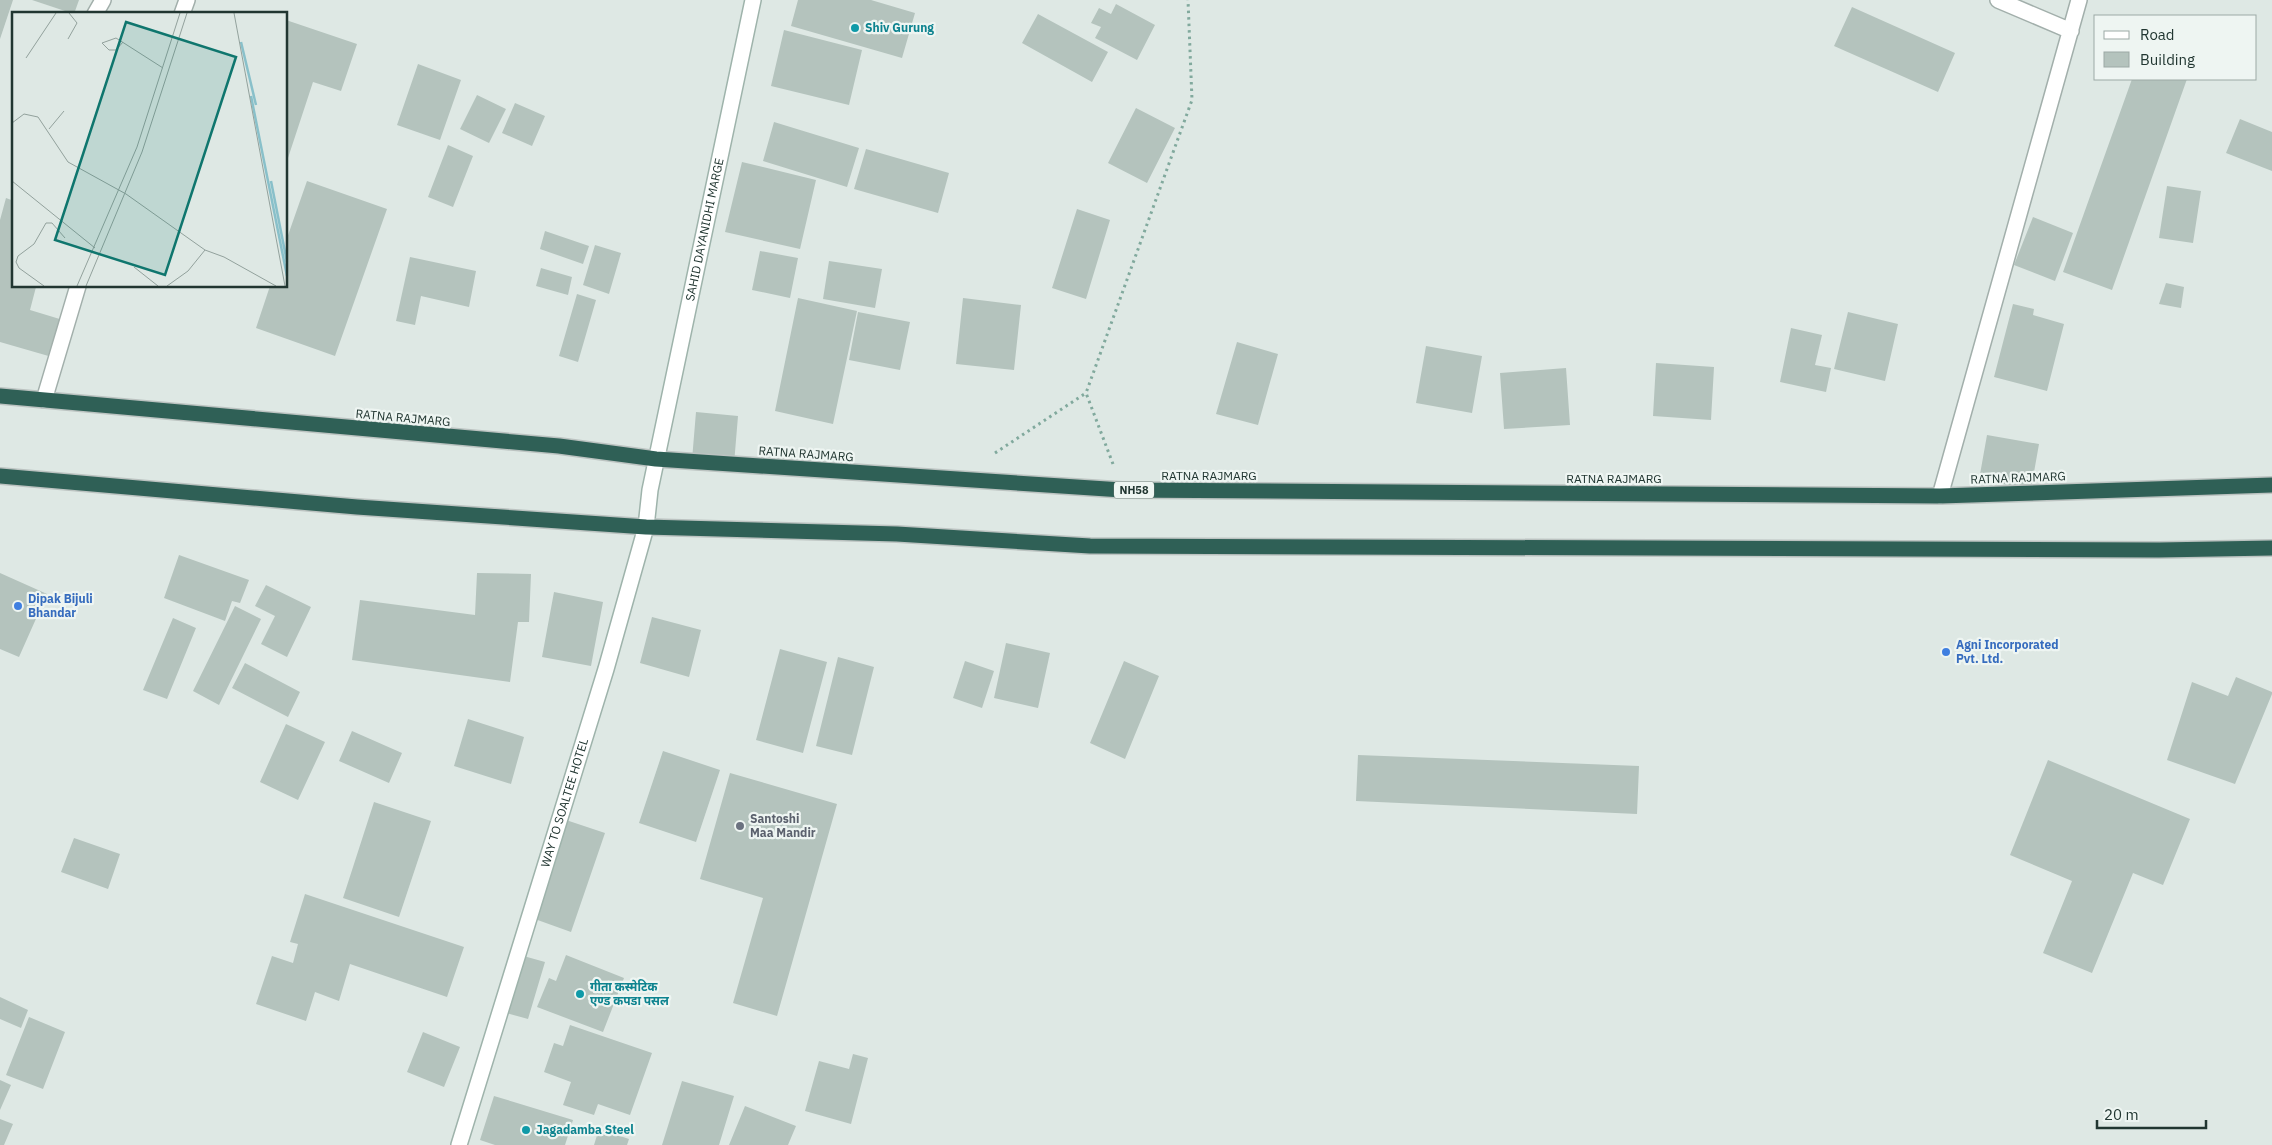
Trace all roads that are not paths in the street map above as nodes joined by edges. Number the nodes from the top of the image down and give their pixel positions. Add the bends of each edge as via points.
1 (103, 0) edge
2 (187, 0) edge
3 (752, 0) edge
4 (1998, 0) edge
5 (2079, 0) edge
6 (96, 12) edge
7 (183, 12) edge
8 (2070, 31) junction
9 (77, 288) edge
10 (0, 396) edge
11 (44, 400) junction
12 (656, 459) junction
13 (0, 476) edge
14 (2272, 486) edge
15 (1940, 496) junction
16 (646, 527) junction
17 (2272, 548) edge
18 (459, 1145) edge

1 - 6 street
2 - 7 street
3 - 12 street, SAHID DAYANIDHI MARGE
4 - 8 street
5 - 8 street
8 - 15 street
9 - 11 street
10 - 11 highway, RATNA RAJMARG / NH58
11 - 12 highway, RATNA RAJMARG / NH58 via 559,446
12 - 15 highway, RATNA RAJMARG / NH58 via 1122,490
12 - 16 street, WAY TO SOALTEE HOTEL
13 - 16 highway via 358,507
14 - 15 highway, RATNA RAJMARG / NH58
16 - 17 highway via 897,534 1090,546
16 - 18 street, WAY TO SOALTEE HOTEL via 606,669

